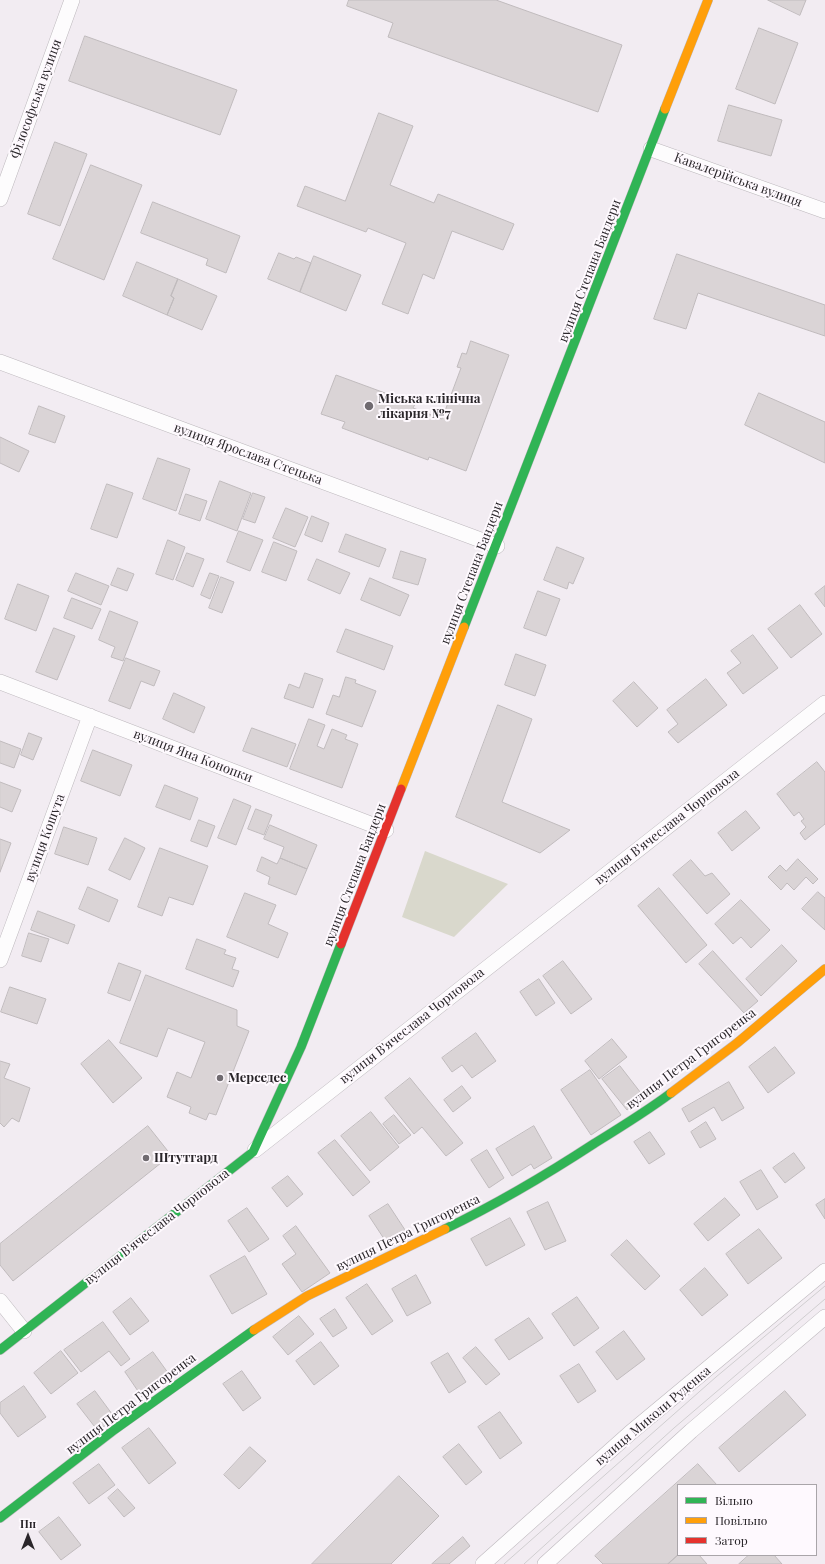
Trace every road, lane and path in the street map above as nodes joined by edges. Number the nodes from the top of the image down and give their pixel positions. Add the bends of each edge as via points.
1 (72, 0) edge
2 (708, 0) edge
3 (651, 149) junction
4 (0, 198) edge
5 (825, 211) edge
6 (0, 362) edge
7 (497, 546) junction
8 (0, 682) edge
9 (825, 703) edge
10 (90, 716) junction
11 (386, 830) junction
12 (0, 960) edge
13 (825, 969) edge
14 (253, 1152) junction
15 (825, 1270) edge
16 (0, 1301) edge
17 (825, 1317) edge
18 (24, 1331) junction
19 (0, 1350) edge
20 (0, 1518) edge
21 (483, 1564) edge
22 (545, 1564) edge

1 - 4 street, Філософська вулиця
2 - 3 street, вулиця Степана Бандери
3 - 5 street, Кавалерійська вулиця
3 - 7 street, вулиця Степана Бандери
6 - 7 street, вулиця Ярослава Стецька
7 - 11 street, вулиця Степана Бандери
8 - 10 street, вулиця Яна Конопки
9 - 14 street, вулиця В'ячеслава Чорновола
10 - 11 street, вулиця Яна Конопки
10 - 12 street, вулиця Кошута
11 - 14 street, вулиця Степана Бандери via 301,1047
13 - 20 street, вулиця Петра Григоренка via 737,1043 654,1106 489,1208 307,1296 248,1334 114,1430
14 - 18 street, вулиця В'ячеслава Чорновола
15 - 21 street, вулиця Миколи Руденка via 630,1434
16 - 18 street
17 - 22 street via 691,1431
18 - 19 street, вулиця В'ячеслава Чорновола

